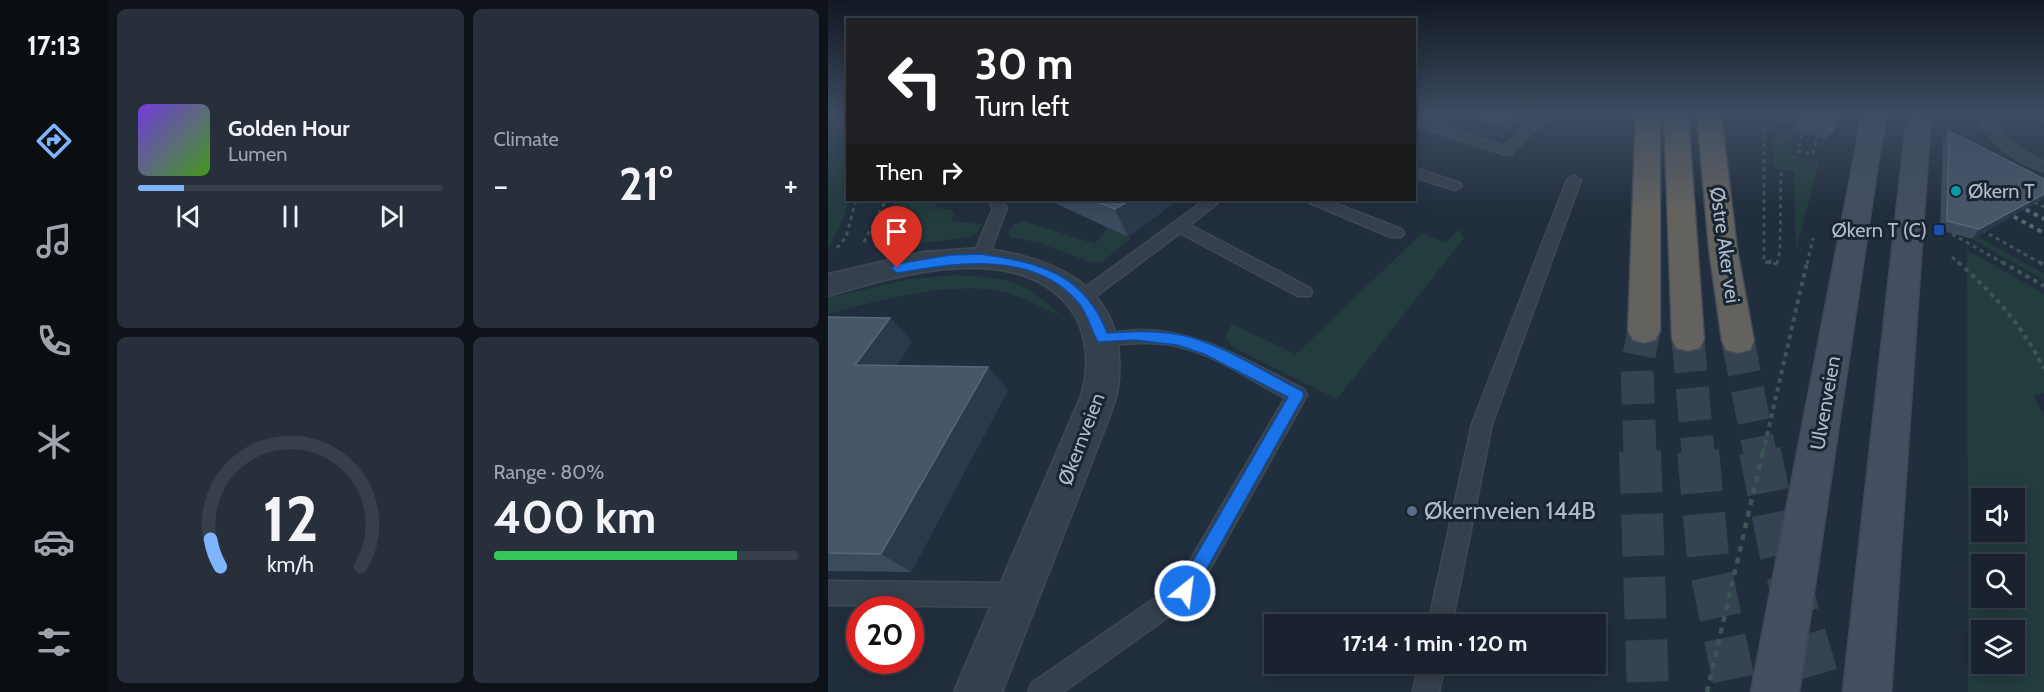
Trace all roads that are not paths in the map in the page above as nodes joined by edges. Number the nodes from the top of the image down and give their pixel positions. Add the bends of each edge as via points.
1 (1492, 146) edge
2 (1511, 146) edge
3 (1647, 146) edge
4 (1678, 146) edge
5 (1712, 146) edge
6 (1869, 146) edge
7 (1916, 146) edge
8 (2010, 146) edge
9 (2044, 167) edge
10 (1416, 172) edge
11 (1574, 180) dead end
12 (1455, 186) dead end
13 (996, 201) edge
14 (1213, 201) edge
15 (1318, 201) edge
16 (1179, 226) junction
17 (1396, 232) dead end
18 (980, 258) junction
19 (831, 269) edge
20 (1304, 292) dead end
21 (1082, 298) junction
22 (1644, 331) tunnel mouth
23 (1102, 339) junction
24 (1688, 339) tunnel mouth
25 (1738, 341) tunnel mouth
26 (828, 593) edge
27 (1018, 595) junction
28 (1442, 614) edge
29 (1430, 674) edge
30 (978, 692) edge
31 (1041, 692) edge
32 (1426, 692) edge
33 (1775, 692) edge
34 (1868, 692) edge

1 - 2 lane via 1506,151
3 - 22 highway
4 - 24 highway, Østre Aker vei
5 - 25 highway, Østre Aker vei
6 - 33 main road, Ulvenveien, bridge
7 - 34 main road, bridge
8 - 9 lane
10 - 12 lane
11 - 28 lane via 1482,424
13 - 18 lane via 1000,208
14 - 16 lane
15 - 17 lane
16 - 20 lane
16 - 21 lane
18 - 19 street, Økernveien
18 - 21 street, Økernveien via 1041,271 1065,282
21 - 23 street, Økernveien
23 - 27 street, Økernveien via 1101,388
23 - 31 lane via 1134,335 1177,339 1209,350 1297,395 1185,591
26 - 27 lane
27 - 30 street, Økernveien
29 - 32 lane

